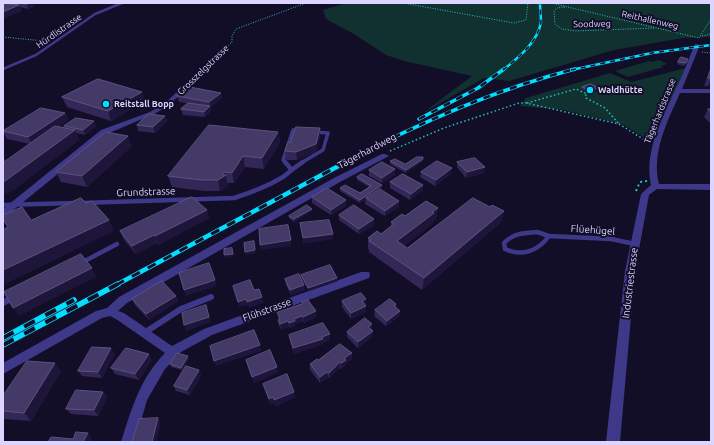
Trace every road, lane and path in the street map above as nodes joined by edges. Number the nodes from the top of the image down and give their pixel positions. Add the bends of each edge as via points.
1 (122, 3) edge
2 (306, 3) edge
3 (404, 3) edge
4 (528, 3) edge
5 (551, 3) edge
6 (566, 6) junction
7 (711, 19) edge
8 (658, 28) junction
9 (711, 34) edge
10 (3, 38) edge
11 (699, 40) junction
12 (57, 41) junction
13 (3, 69) edge
14 (183, 89) joint
15 (679, 91) junction
16 (711, 91) edge
17 (526, 103) junction
18 (619, 124) junction
19 (656, 146) junction
20 (385, 156) joint
21 (291, 169) junction
22 (655, 186) junction
23 (711, 187) edge
24 (3, 205) edge
25 (15, 205) junction
26 (3, 214) edge
27 (549, 236) junction
28 (117, 244) dead end
29 (635, 244) junction
30 (77, 265) edge
31 (365, 275) dead end
32 (16, 296) edge
33 (211, 297) dead end
34 (3, 303) edge
35 (110, 312) junction
36 (144, 332) junction
37 (172, 352) junction
38 (3, 369) edge
39 (128, 442) edge
40 (613, 442) edge

1 - 12 lane, Hürdlistrasse via 95,14
2 - 14 path, Grosszelgstrasse via 236,29 227,48
3 - 4 path via 514,23 526,20
5 - 6 path, Reithallenweg
6 - 8 path, Reithallenweg
6 - 8 path, Soodweg via 554,11 555,24 564,30
7 - 11 path
8 - 11 path, Reithallenweg
9 - 11 path
10 - 12 path
11 - 15 street, Tägerhardstrasse
12 - 13 lane, Hürdlistrasse via 31,58
14 - 25 street, Grosszelgstrasse via 166,105 152,113 104,132
15 - 16 street
15 - 19 street, Tägerhardstrasse
17 - 18 path, Tägerhardweg
17 - 18 path via 576,89 587,94 586,98 607,109
17 - 20 path, Tägerhardweg via 444,128 396,148
18 - 19 path, Tägerhardweg
19 - 22 street, Tägerhardstrasse via 651,174
20 - 35 street, Tägerhardweg via 337,180 123,300
21 - 21 lane, Grundstrasse via 324,150 328,134 293,130 283,160
21 - 25 lane, Grundstrasse via 284,176 234,198
22 - 23 street
22 - 29 street, Industriestrasse via 645,194
24 - 25 lane, Grundstrasse
25 - 26 street, Grosszelgstrasse
27 - 27 lane, Flüehügel via 537,232 520,233 504,243 505,249 514,253 527,252 545,242
27 - 29 lane, Flüehügel via 611,239
28 - 30 lane
29 - 40 street, Industriestrasse
31 - 37 street, Flühstrasse via 208,332
32 - 34 lane
33 - 36 lane via 181,309
35 - 36 street
35 - 38 street via 100,314
36 - 37 street
37 - 39 street, Flühstrasse via 141,398

